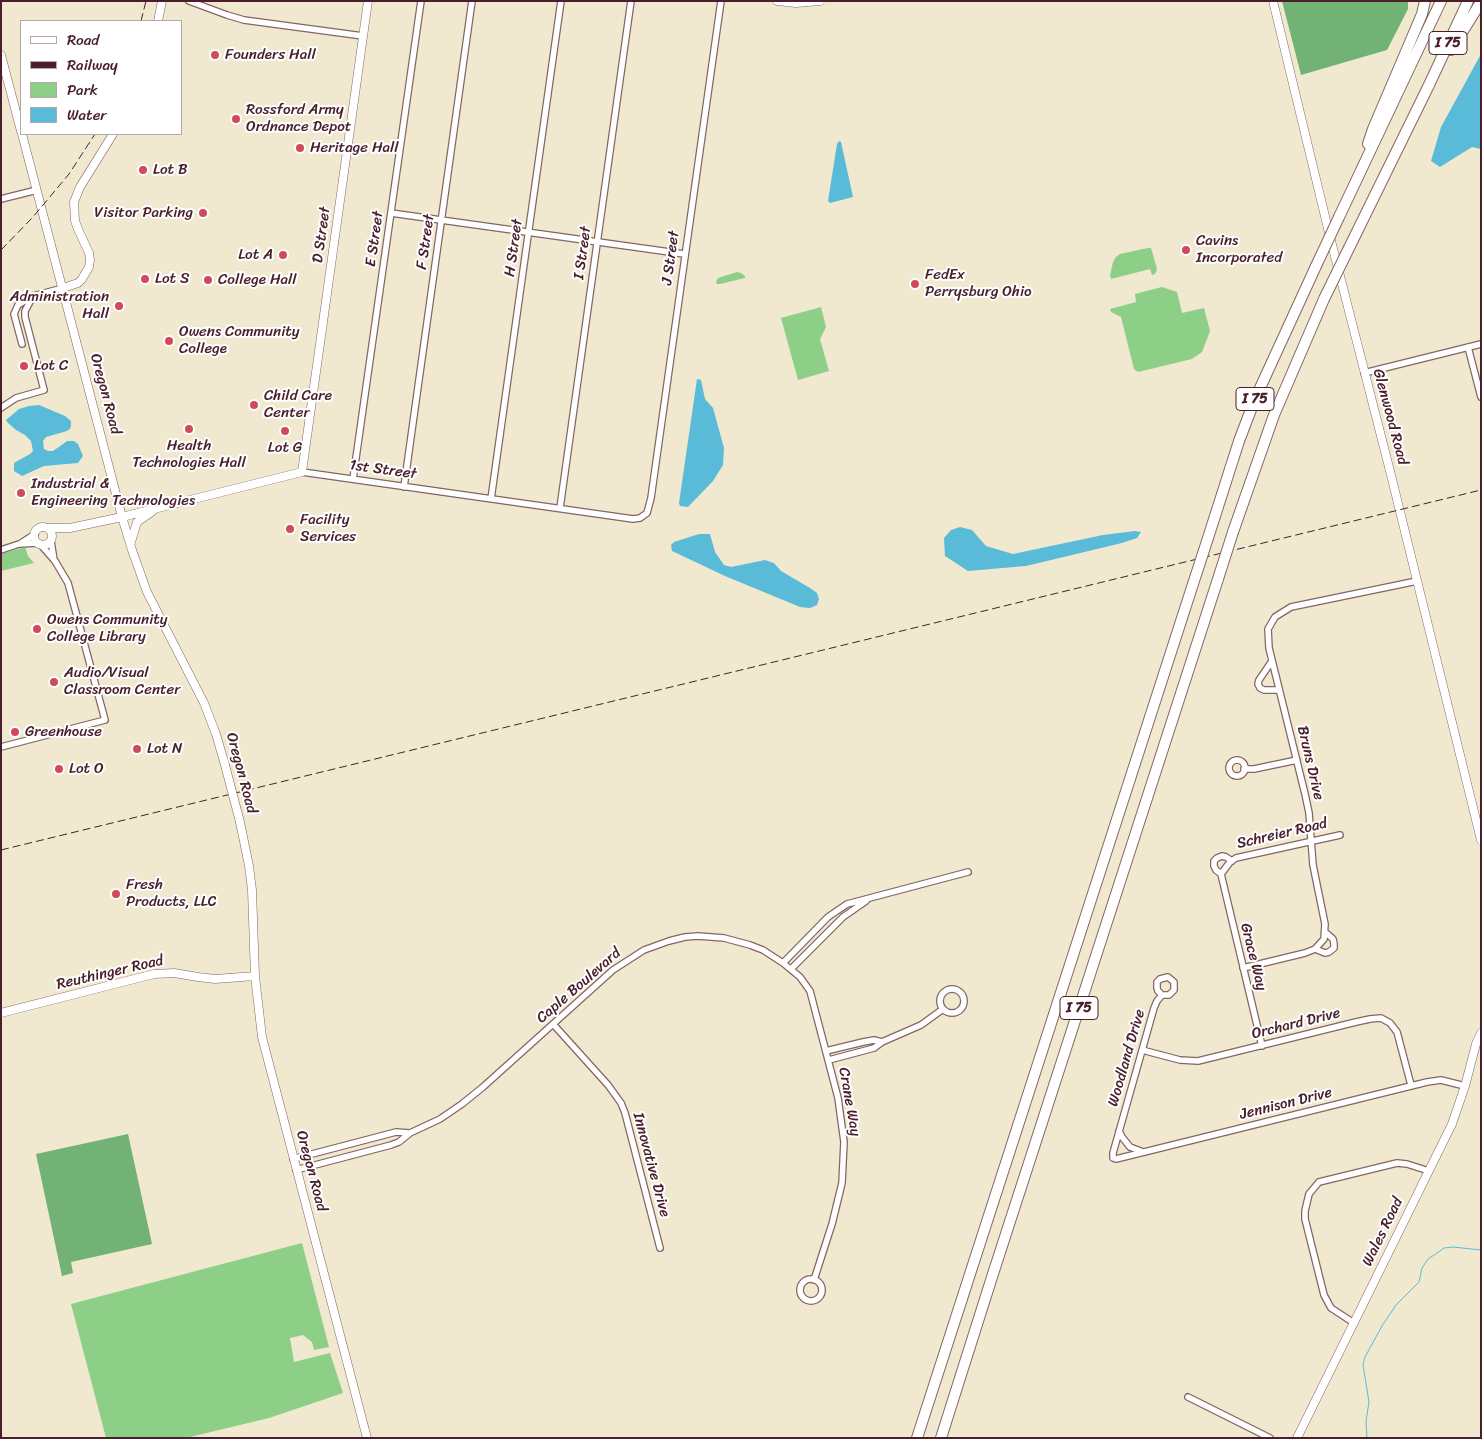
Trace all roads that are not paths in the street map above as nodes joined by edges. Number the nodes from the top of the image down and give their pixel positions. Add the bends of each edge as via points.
1 (162, 1) edge
2 (189, 1) edge
3 (368, 1) edge
4 (420, 1) edge
5 (472, 1) edge
6 (561, 1) edge
7 (632, 1) edge
8 (720, 1) edge
9 (777, 1) edge
10 (820, 1) edge
11 (1273, 1) edge
12 (1425, 1) edge
13 (1441, 1) edge
14 (1468, 1) edge
15 (1481, 2) edge
16 (158, 20) edge
17 (364, 36) junction
18 (1, 55) edge
19 (1429, 85) junction
20 (20, 125) edge
21 (23, 135) edge
22 (112, 135) edge
23 (1354, 187) junction
24 (37, 190) junction
25 (1, 199) edge
26 (391, 212) junction
27 (442, 220) junction
28 (529, 232) junction
29 (597, 242) junction
30 (684, 254) junction
31 (63, 288) junction
32 (33, 296) junction
33 (22, 344) dead end
34 (1481, 344) edge
35 (1468, 347) junction
36 (1364, 373) junction
37 (1481, 397) edge
38 (1, 408) edge
39 (302, 472) junction
40 (353, 480) junction
41 (404, 487) junction
42 (491, 499) junction
43 (159, 508) junction
44 (560, 508) junction
45 (644, 516) joint
46 (122, 517) junction
47 (48, 528) junction
48 (70, 528) junction
49 (34, 534) junction
50 (52, 539) junction
51 (19, 544) junction
52 (39, 544) junction
53 (131, 544) junction
54 (1, 550) edge
55 (54, 560) junction
56 (1417, 581) junction
57 (1272, 661) junction
58 (1279, 690) junction
59 (1, 747) edge
60 (1297, 760) junction
61 (1244, 769) dead end
62 (1478, 814) edge
63 (1340, 835) dead end
64 (1481, 840) edge
65 (1311, 841) junction
66 (1232, 861) junction
67 (968, 872) dead end
68 (1220, 874) junction
69 (874, 896) junction
70 (1325, 932) junction
71 (1315, 949) junction
72 (787, 966) junction
73 (1243, 968) junction
74 (255, 976) junction
75 (1162, 995) dead end
76 (943, 1009) junction
77 (1, 1013) edge
78 (553, 1024) junction
79 (1481, 1033) edge
80 (882, 1042) junction
81 (1262, 1046) junction
82 (1142, 1050) junction
83 (826, 1051) junction
84 (829, 1060) junction
85 (1411, 1085) junction
86 (1465, 1086) junction
87 (1119, 1131) junction
88 (410, 1133) junction
89 (1146, 1153) junction
90 (293, 1159) junction
91 (1114, 1159) joint
92 (296, 1170) junction
93 (1429, 1171) junction
94 (660, 1248) dead end
95 (814, 1280) dead end
96 (1354, 1323) junction
97 (1188, 1397) dead end
98 (367, 1438) edge
99 (917, 1438) edge
100 (941, 1438) edge
101 (1270, 1438) edge
102 (1296, 1438) edge

1 - 16 street
2 - 17 street via 244,20
3 - 17 street, D Street
4 - 26 street, E Street
5 - 27 street, F Street
6 - 28 street, H Street
7 - 29 street, I Street
8 - 30 street, J Street
9 - 10 street
11 - 36 street, Glenwood Road
12 - 23 highway via 1373,129
13 - 23 highway, I 75
14 - 19 highway, I 75
15 - 19 highway
17 - 39 street, D Street
18 - 20 street, Oregon Road
19 - 100 highway, I 75, bridge via 1324,299 1274,414
21 - 24 street, Oregon Road
22 - 31 street via 74,202 75,221 89,253 90,267 78,283
23 - 99 highway, I 75, bridge via 1255,399 1239,441
24 - 25 street
24 - 31 street, Oregon Road
26 - 27 street
26 - 40 street, E Street
27 - 28 street
27 - 41 street, F Street
28 - 29 street
28 - 42 street, H Street
29 - 30 street
29 - 44 street, I Street
30 - 45 street, J Street via 650,498
31 - 32 street
31 - 46 street, Oregon Road
32 - 33 street via 22,302 14,314
32 - 38 street via 25,311 44,390 16,398
34 - 35 street
35 - 36 street
35 - 37 street
36 - 56 street, Glenwood Road
39 - 40 street, 1st Street
39 - 43 street, 1st Street
40 - 41 street, 1st Street
41 - 42 street, 1st Street
42 - 44 street, 1st Street
43 - 46 street, 1st Street
43 - 53 street via 137,522
44 - 45 street, 1st Street via 633,519
46 - 48 street, 1st Street
46 - 53 street, Oregon Road
47 - 48 street
47 - 49 street via 39,528
47 - 50 street
48 - 50 street
49 - 51 street
49 - 52 street
50 - 52 street via 47,544
50 - 55 street
51 - 52 street
51 - 54 street
52 - 55 street
53 - 74 street, Oregon Road, bridge via 147,592 204,702 225,765 249,866 254,908
55 - 59 street via 70,591 105,720
56 - 57 street, Bruns Drive via 1284,610 1272,620 1268,629
56 - 62 street, Glenwood Road
57 - 58 street, Bruns Drive
57 - 58 street via 1258,684 1264,690
58 - 60 street, Bruns Drive
60 - 61 street via 1254,770
60 - 65 street, Bruns Drive via 1309,813
62 - 64 street, Glenwood Road
63 - 65 street, Schreier Road
65 - 66 street, Schreier Road
65 - 70 street, Bruns Drive via 1312,866
66 - 68 street, Schreier Road
66 - 68 street, Schreier Road via 1222,856 1214,861
67 - 69 street
68 - 73 street, Grace Way
69 - 72 street via 856,906
69 - 72 street via 851,902 837,910 816,927
70 - 71 street
70 - 71 street, Bruns Drive via 1333,939 1334,948 1325,953
71 - 73 street, Bruns Drive
72 - 78 street, Caple Boulevard via 750,945 724,938 685,937 644,950 623,963
72 - 83 street, Crane Way via 810,991
73 - 81 street, Grace Way
74 - 77 street, Reuthinger Road via 215,979 174,973 154,974
74 - 90 street, Oregon Road via 262,1037
75 - 82 street, Woodland Drive via 1154,1008
76 - 76 street via 949,1013 959,1010 964,1003 962,994 953,989 946,990 940,1000
76 - 80 street via 921,1025
78 - 88 street, Caple Boulevard via 462,1104
78 - 94 street, Innovative Drive via 608,1086 626,1113
79 - 86 street, Wales Road
80 - 83 street via 874,1040
80 - 84 street via 867,1051
81 - 82 street, Orchard Drive via 1198,1061
81 - 85 street, Orchard Drive via 1381,1018 1390,1022 1397,1032
82 - 87 street, Woodland Drive
83 - 84 street, Crane Way
84 - 95 street, Crane Way via 841,1112 844,1157 836,1209
85 - 86 street, Jennison Drive via 1441,1080
85 - 89 street, Jennison Drive
86 - 93 street, Wales Road via 1452,1124
87 - 89 street, Woodland Drive via 1130,1147
87 - 91 street, Woodland Drive
88 - 90 street, Caple Boulevard via 396,1132
88 - 92 street, Caple Boulevard via 391,1145
89 - 91 street, Jennison Drive
90 - 92 street, Oregon Road
92 - 98 street, Oregon Road
93 - 96 street, Wales Road
93 - 96 street via 1397,1163 1319,1182 1308,1194 1305,1219 1324,1295 1331,1308
96 - 102 street, Wales Road
97 - 101 street

